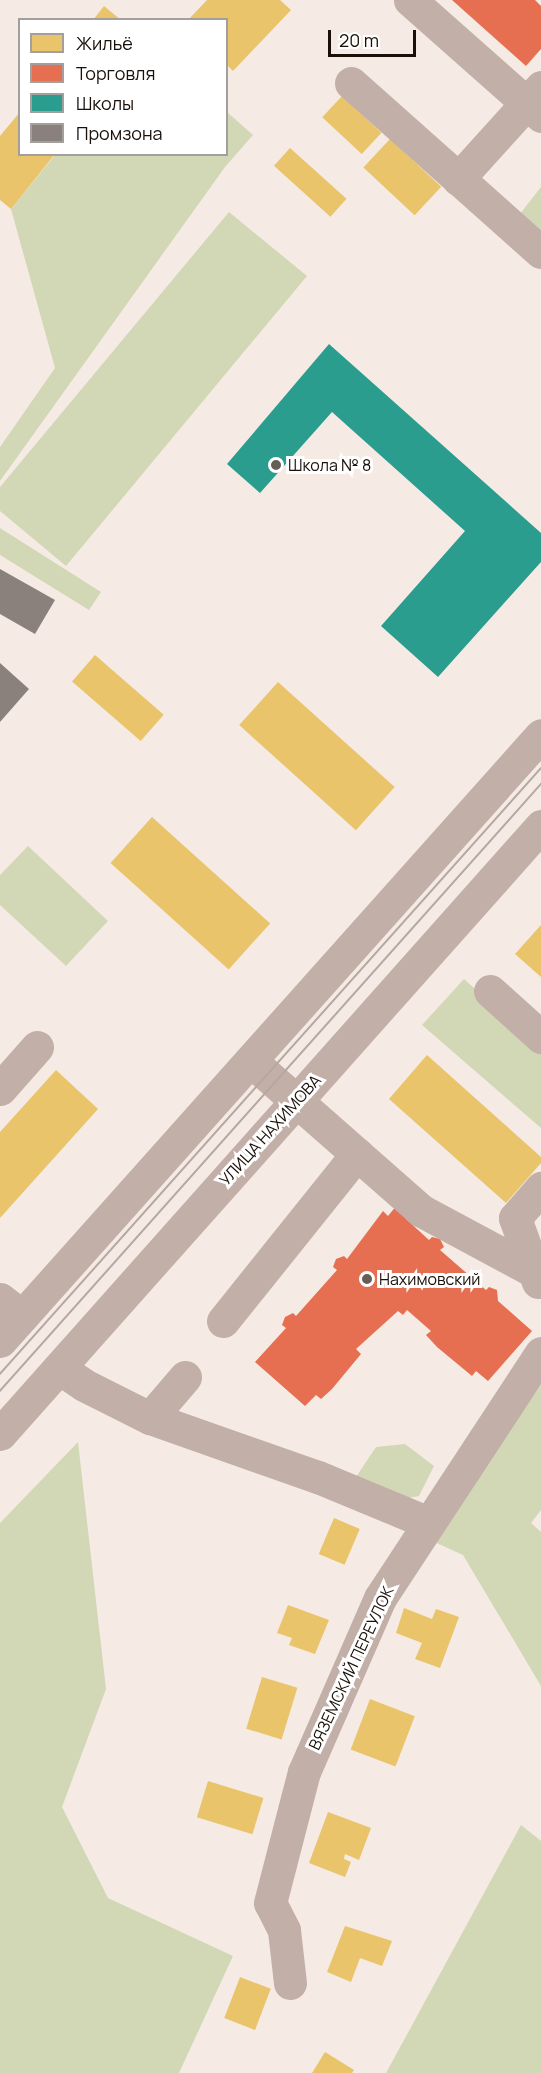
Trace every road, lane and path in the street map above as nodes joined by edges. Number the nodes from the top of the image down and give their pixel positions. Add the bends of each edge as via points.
1 (410, 0) edge
2 (351, 83) dead end
3 (536, 102) edge
4 (458, 179) junction
5 (541, 252) edge
6 (541, 735) edge
7 (541, 826) edge
8 (490, 991) dead end
9 (541, 1037) edge
10 (37, 1047) dead end
11 (250, 1060) junction
12 (0, 1089) edge
13 (297, 1101) junction
14 (357, 1154) junction
15 (541, 1188) edge
16 (538, 1279) edge
17 (11, 1308) edge
18 (224, 1321) dead end
19 (0, 1341) edge
20 (541, 1353) edge
21 (59, 1368) junction
22 (185, 1377) dead end
23 (150, 1418) junction
24 (0, 1434) edge
25 (429, 1523) junction
26 (290, 1983) dead end

1 - 3 street
2 - 4 street
3 - 4 street
4 - 5 street
6 - 11 main road
7 - 13 main road, УЛИЦА НАХИМОВА
8 - 9 street
10 - 12 street
11 - 13 street
11 - 17 main road
13 - 14 street
13 - 21 main road, УЛИЦА НАХИМОВА
14 - 16 street via 422,1211
14 - 18 street
15 - 16 street via 514,1218
17 - 19 main road
20 - 25 street, ВЯЗЕМСКИЙ ПЕРЕУЛОК
21 - 23 street
21 - 24 main road, УЛИЦА НАХИМОВА
22 - 23 street
23 - 25 street via 318,1477
25 - 26 street, ВЯЗЕМСКИЙ ПЕРЕУЛОК via 380,1598 304,1772 270,1903 284,1930

